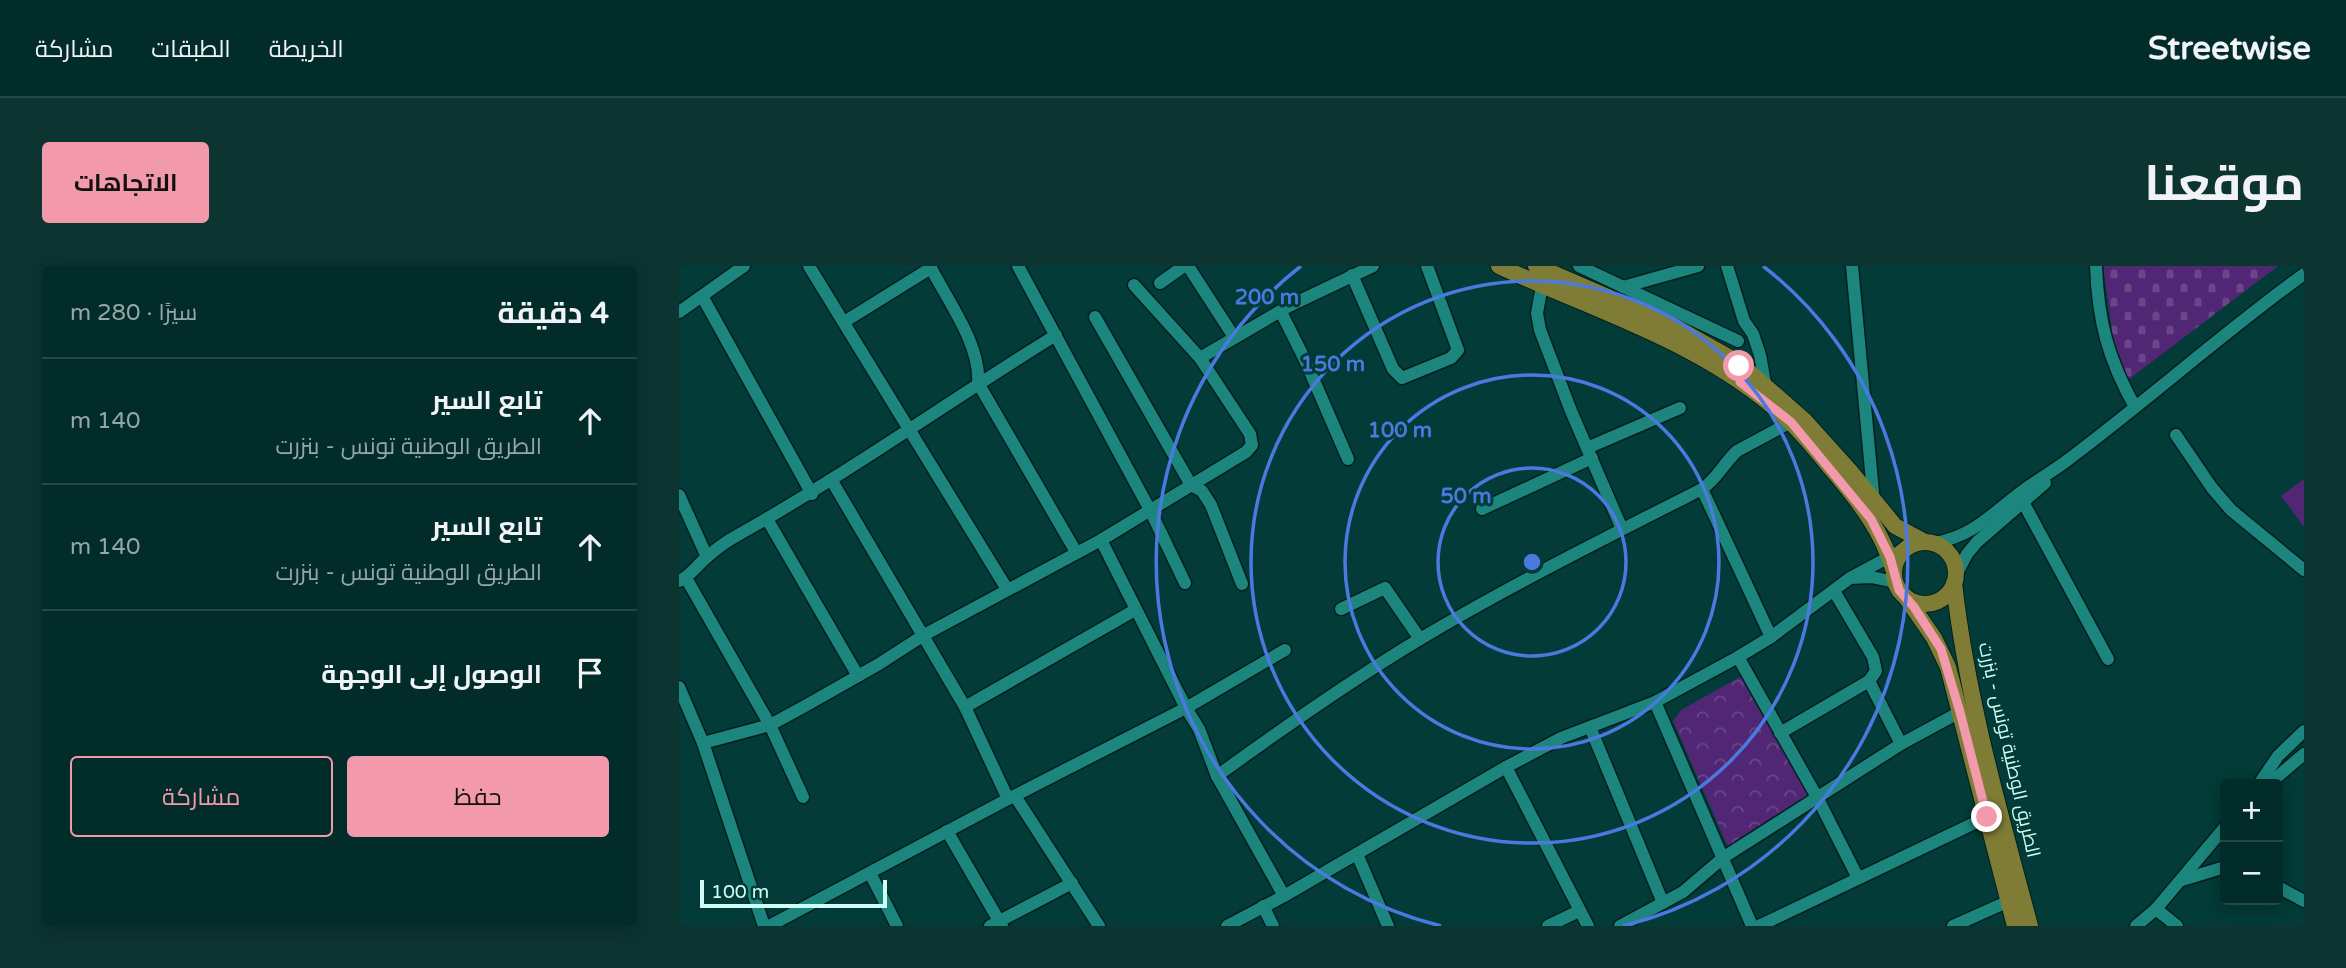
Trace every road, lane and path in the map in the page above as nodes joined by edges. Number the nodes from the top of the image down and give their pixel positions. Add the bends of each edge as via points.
1 (744, 266) edge
2 (809, 266) edge
3 (1018, 266) edge
4 (1186, 266) edge
5 (1373, 266) edge
6 (1427, 266) edge
7 (1499, 266) edge
8 (1536, 266) edge
9 (1579, 266) edge
10 (1698, 266) edge
11 (1727, 266) edge
12 (1852, 266) edge
13 (2096, 266) edge
14 (931, 267) edge
15 (1601, 271) edge
16 (2304, 274) edge
17 (1352, 275) junction
18 (1160, 283) dead end
19 (1134, 285) dead end
20 (1542, 286) junction
21 (1623, 286) junction
22 (702, 296) junction
23 (679, 312) edge
24 (1281, 312) junction
25 (1095, 317) dead end
26 (1744, 321) junction
27 (844, 322) junction
28 (1056, 335) junction
29 (1234, 337) junction
30 (1738, 341) junction
31 (1200, 358) junction
32 (1739, 363) junction
33 (1740, 382) junction
34 (978, 383) junction
35 (1766, 386) junction
36 (1768, 404) junction
37 (2135, 407) junction
38 (1680, 408) dead end
39 (1791, 422) junction
40 (908, 429) junction
41 (2176, 435) dead end
42 (1590, 453) junction
43 (1348, 458) dead end
44 (2067, 461) junction
45 (832, 481) junction
46 (1191, 485) junction
47 (1702, 489) junction
48 (812, 494) junction
49 (679, 495) edge
50 (2023, 502) junction
51 (1874, 503) junction
52 (1482, 509) dead end
53 (1150, 510) junction
54 (767, 519) junction
55 (1622, 529) junction
56 (1101, 540) junction
57 (1930, 543) junction
58 (1076, 552) junction
59 (707, 557) junction
60 (1893, 570) junction
61 (2304, 570) edge
62 (1850, 578) junction
63 (682, 580) edge
64 (1954, 580) junction
65 (1185, 583) dead end
66 (1243, 584) dead end
67 (1007, 589) junction
68 (1834, 591) junction
69 (1905, 596) junction
70 (1341, 609) dead end
71 (1135, 610) junction
72 (923, 635) junction
73 (1771, 636) junction
74 (1420, 639) junction
75 (1285, 649) dead end
76 (1738, 657) junction
77 (2108, 659) dead end
78 (858, 676) junction
79 (1869, 681) junction
80 (679, 687) edge
81 (1655, 702) junction
82 (965, 707) junction
83 (1186, 708) junction
84 (1960, 712) junction
85 (770, 725) junction
86 (1590, 727) junction
87 (2304, 731) edge
88 (1780, 733) junction
89 (703, 743) junction
90 (1901, 744) junction
91 (2304, 754) edge
92 (1506, 767) junction
93 (1217, 776) junction
94 (2262, 779) edge
95 (2275, 779) edge
96 (803, 797) dead end
97 (1011, 797) junction
98 (1818, 799) junction
99 (1987, 817) junction
100 (947, 831) junction
101 (2220, 833) edge
102 (1357, 854) junction
103 (1724, 857) junction
104 (2220, 868) edge
105 (870, 873) junction
106 (1859, 878) junction
107 (2181, 880) junction
108 (1072, 883) junction
109 (2283, 890) edge
110 (1284, 896) junction
111 (2008, 901) junction
112 (2304, 901) edge
113 (1663, 903) junction
114 (1263, 906) junction
115 (2156, 909) junction
116 (1579, 911) junction
117 (1642, 921) edge
118 (997, 924) edge
119 (767, 926) edge
120 (897, 926) edge
121 (1100, 926) edge
122 (1227, 926) edge
123 (1273, 926) edge
124 (1388, 926) edge
125 (1548, 926) edge
126 (1588, 926) edge
127 (1620, 926) edge
128 (1752, 926) edge
129 (1759, 926) edge
130 (1953, 926) edge
131 (2015, 926) edge
132 (2030, 926) edge
133 (2136, 926) edge
134 (2177, 926) edge

1 - 22 street
2 - 27 street
3 - 28 street
4 - 18 street
4 - 29 street
5 - 17 street
6 - 17 street via 1458,350 1451,358 1402,378 1393,369
7 - 20 main road
8 - 32 main road via 1668,323
9 - 15 street
10 - 21 street
11 - 26 street
12 - 51 street
13 - 37 street via 2111,359
14 - 27 street
14 - 34 street via 975,351
15 - 21 street
16 - 37 street
17 - 24 street
19 - 31 street
20 - 33 main road via 1658,333
20 - 42 street via 1538,321
21 - 30 street
22 - 23 street
22 - 48 street
24 - 29 street
24 - 43 street
25 - 46 street
26 - 30 street
26 - 35 street via 1753,334
27 - 40 street
28 - 34 street
28 - 53 street
29 - 31 street
30 - 32 street
31 - 46 street via 1250,434 1252,445
32 - 33 street
32 - 35 main road
33 - 36 main road
34 - 40 street
34 - 58 street
35 - 36 street
35 - 51 main road via 1805,421
36 - 39 main road
37 - 44 street
38 - 42 street
39 - 47 street via 1737,452
39 - 60 main road via 1871,519
40 - 45 street
40 - 67 street
41 - 61 street via 2231,510
42 - 52 street
42 - 55 street
44 - 50 street
44 - 57 street via 1970,532
45 - 48 street
45 - 72 street
46 - 53 street
46 - 66 street via 1202,491 1211,505
47 - 55 street
47 - 73 street
48 - 54 street
49 - 59 street
50 - 64 street via 1977,542
50 - 77 street
51 - 57 main road via 1895,526
53 - 56 street
53 - 65 street
54 - 59 street
54 - 78 street
55 - 74 street
56 - 58 street
56 - 71 street
57 - 60 main road via 1906,548
57 - 64 main road via 1951,556
58 - 67 street
59 - 63 street
60 - 62 street
60 - 62 street
60 - 69 main road
62 - 68 street
63 - 85 street
64 - 69 main road via 1949,591 1933,602
64 - 132 main road, الطريق الوطنية تونس - بنزرت via 1979,727
67 - 72 street
68 - 73 street
68 - 79 street via 1873,657 1876,671
69 - 84 main road, الطريق الوطنية تونس - بنزرت via 1941,649
70 - 74 street via 1385,588
71 - 82 street
71 - 83 street
72 - 78 street
72 - 82 street
73 - 76 street
74 - 93 street via 1317,704
75 - 83 street
76 - 81 street
76 - 88 street
78 - 85 street
79 - 88 street
79 - 90 street
80 - 89 street
81 - 86 street
81 - 103 street
82 - 97 street
83 - 93 street
83 - 97 street
84 - 90 street
84 - 99 main road, الطريق الوطنية تونس - بنزرت
85 - 89 street
85 - 96 street
86 - 92 street
86 - 113 street
87 - 94 street
88 - 98 street
89 - 119 street
90 - 98 street
91 - 95 street
92 - 102 street
92 - 116 street
93 - 110 street
97 - 100 street
97 - 108 street
98 - 103 street
98 - 106 street
99 - 106 street
99 - 111 main road, الطريق الوطنية تونس - بنزرت
100 - 105 street
100 - 118 street
101 - 107 street
102 - 110 street
102 - 124 street
103 - 113 street
103 - 128 street
104 - 107 street
105 - 119 street
105 - 120 street
106 - 129 street
107 - 115 street
108 - 118 street
108 - 121 street
109 - 112 street
110 - 114 street
111 - 130 street
111 - 131 main road, الطريق الوطنية تونس - بنزرت
113 - 117 street
114 - 122 street
114 - 123 street
115 - 133 street
115 - 134 street
116 - 125 street
116 - 126 street
117 - 127 street

